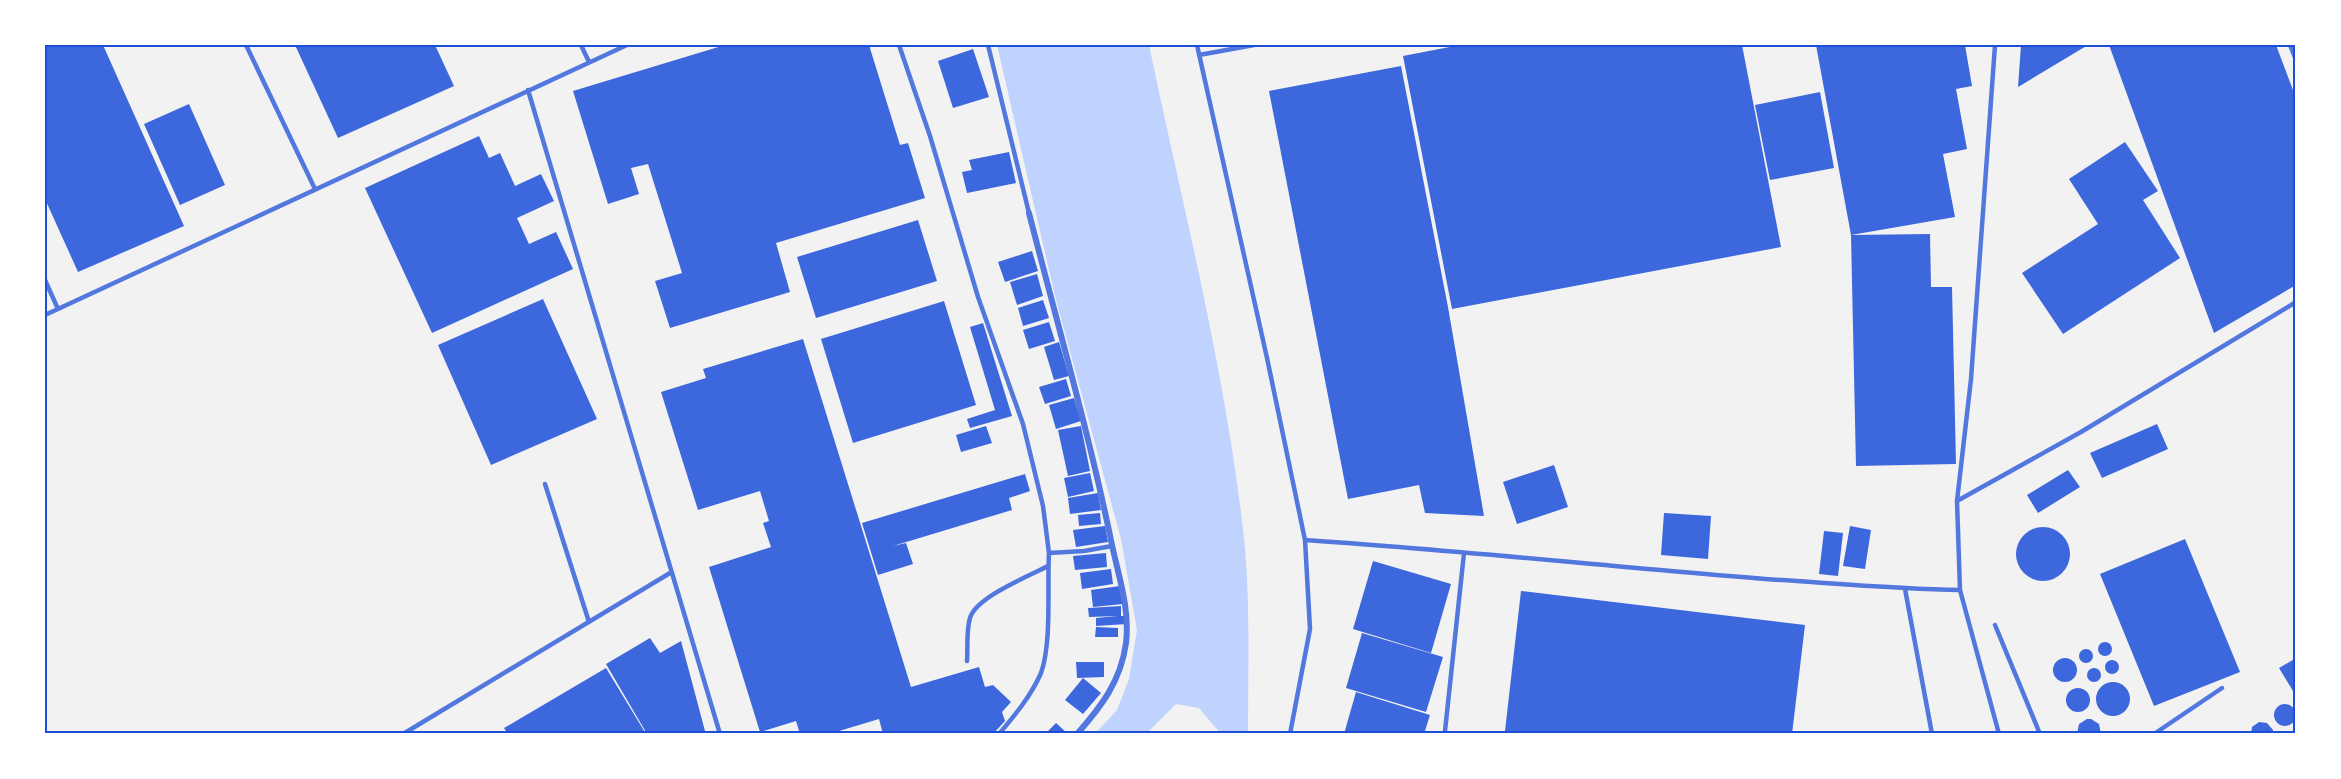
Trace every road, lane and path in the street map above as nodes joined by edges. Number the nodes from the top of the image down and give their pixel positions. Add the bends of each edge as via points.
1 (246, 45) edge
2 (581, 45) edge
3 (627, 45) edge
4 (899, 45) edge
5 (988, 45) edge
6 (1197, 45) edge
7 (1254, 45) edge
8 (1995, 45) edge
9 (2290, 45) edge
10 (1199, 56) junction
11 (2296, 60) edge
12 (589, 62) junction
13 (528, 90) junction
14 (315, 189) junction
15 (1029, 213) joint
16 (45, 280) edge
17 (2296, 302) edge
18 (58, 309) junction
19 (45, 315) edge
20 (545, 484) dead end
21 (1957, 501) junction
22 (1305, 540) junction
23 (1112, 546) junction
24 (1049, 553) junction
25 (1464, 553) junction
26 (1048, 566) junction
27 (670, 573) junction
28 (1905, 589) junction
29 (1960, 590) junction
30 (589, 622) junction
31 (1995, 625) dead end
32 (967, 662) dead end
33 (2222, 688) dead end
34 (1445, 730) dead end
35 (403, 734) edge
36 (720, 734) edge
37 (999, 734) edge
38 (1077, 734) edge
39 (1290, 734) edge
40 (1932, 734) edge
41 (1999, 734) edge
42 (2040, 734) edge
43 (2154, 734) edge

1 - 14 lane
2 - 12 lane
3 - 12 lane
4 - 24 lane via 978,297 1023,424 1043,506
5 - 15 lane
6 - 10 lane
7 - 10 lane
8 - 21 lane via 1971,379
9 - 11 lane
10 - 22 lane
12 - 13 lane
13 - 14 lane
13 - 27 lane
14 - 18 lane
15 - 23 street
16 - 18 lane
17 - 21 lane via 2081,432
18 - 19 lane
20 - 30 lane
21 - 29 lane
22 - 25 lane
22 - 39 lane via 1310,629
23 - 24 lane
23 - 38 street via 1128,622 1124,656 1109,695
24 - 26 lane
25 - 28 lane
25 - 34 lane
26 - 32 lane via 975,609 970,618
26 - 37 lane via 1041,672 1029,697
27 - 30 lane
27 - 36 lane
28 - 29 lane
28 - 40 lane
29 - 41 lane
30 - 35 lane
31 - 42 lane
33 - 43 lane

